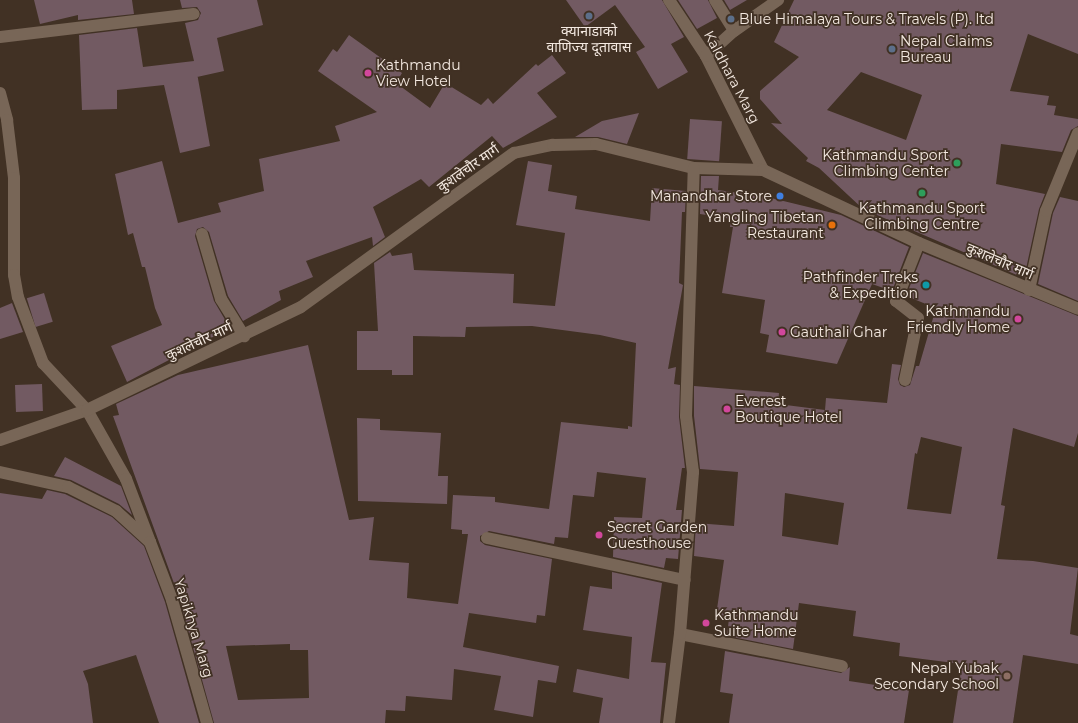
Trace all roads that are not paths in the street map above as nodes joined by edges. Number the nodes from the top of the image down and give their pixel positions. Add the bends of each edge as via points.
1 (669, 0) edge
2 (715, 0) edge
3 (778, 0) edge
4 (194, 14) dead end
5 (734, 31) junction
6 (0, 37) edge
7 (706, 56) junction
8 (0, 93) edge
9 (1078, 133) edge
10 (694, 168) junction
11 (763, 170) junction
12 (202, 234) dead end
13 (919, 242) junction
14 (1029, 290) junction
15 (1078, 309) edge
16 (244, 336) junction
17 (905, 380) dead end
18 (87, 410) junction
19 (0, 440) edge
20 (0, 472) edge
21 (488, 538) dead end
22 (150, 542) junction
23 (685, 580) junction
24 (680, 634) junction
25 (842, 666) dead end
26 (207, 723) edge
27 (669, 723) edge

1 - 7 street, Kaldhara Marg
2 - 5 street
3 - 5 street
4 - 6 street
5 - 7 street
7 - 11 street, Kaldhara Marg
8 - 18 street, Yapikhya Marg via 7,120 14,178 14,275 18,297 43,363
9 - 14 street via 1046,211
10 - 11 street, कुशलेचौर मार्ग
10 - 16 street, कुशलेचौर मार्ग via 596,144 553,145 514,153 330,288 301,307
10 - 23 street via 686,416 694,472
11 - 13 street, कुशलेचौर मार्ग
12 - 16 street via 221,299
13 - 14 street, कुशलेचौर मार्ग
13 - 17 street via 896,301 918,318
14 - 15 street, कुशलेचौर मार्ग
16 - 18 street, कुशलेचौर मार्ग
18 - 19 street, कुशलेचौर मार्ग
18 - 22 street, Yapikhya Marg via 126,479
20 - 22 street, Yapikhya Marg via 68,487 116,512
21 - 23 street
22 - 26 street, Yapikhya Marg via 172,600
23 - 24 street
24 - 25 street
24 - 27 street

